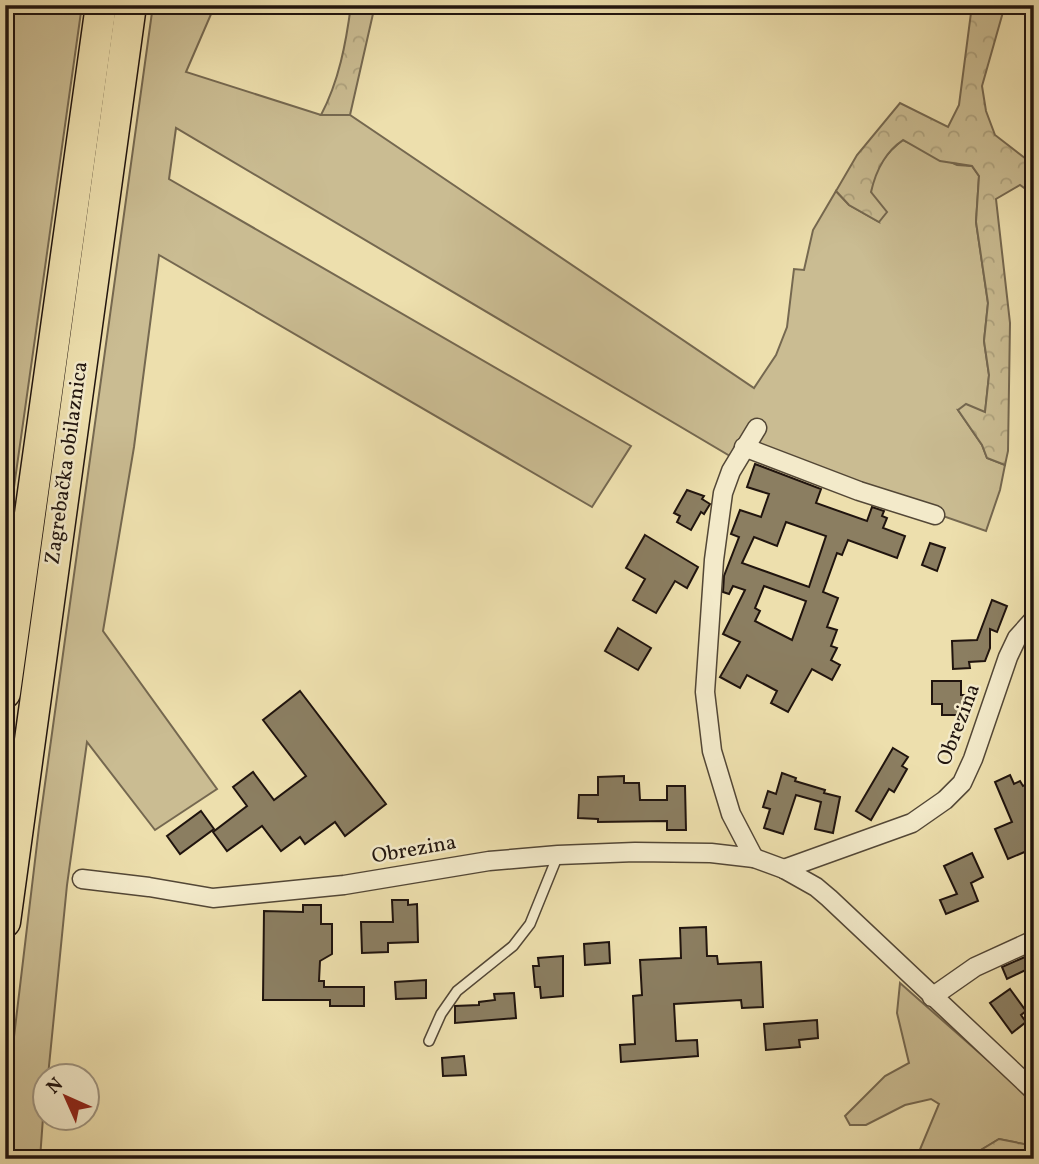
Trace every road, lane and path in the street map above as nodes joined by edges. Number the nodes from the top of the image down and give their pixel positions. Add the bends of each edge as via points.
1 (102, 5) edge
2 (131, 5) edge
3 (757, 428) dead end
4 (744, 447) junction
5 (935, 515) dead end
6 (1034, 619) edge
7 (5, 693) edge
8 (558, 855) junction
9 (754, 858) junction
10 (784, 869) junction
11 (82, 879) dead end
12 (5, 922) edge
13 (1034, 940) edge
14 (932, 997) junction
15 (429, 1041) dead end
16 (1034, 1091) edge

1 - 7 highway, Zagrebačka obilaznica
2 - 12 highway, Zagrebačka obilaznica
3 - 4 street
4 - 5 street
4 - 9 street via 723,493 705,692 712,751 731,814
6 - 10 street, Obrezina via 1012,647 962,783 912,823
8 - 9 street, Obrezina via 648,852
8 - 11 street, Obrezina via 213,898
8 - 15 lane via 530,924 513,946 457,991
9 - 10 street, Obrezina
10 - 14 street, Obrezina via 829,898
13 - 14 street via 975,967
14 - 16 street, Obrezina

